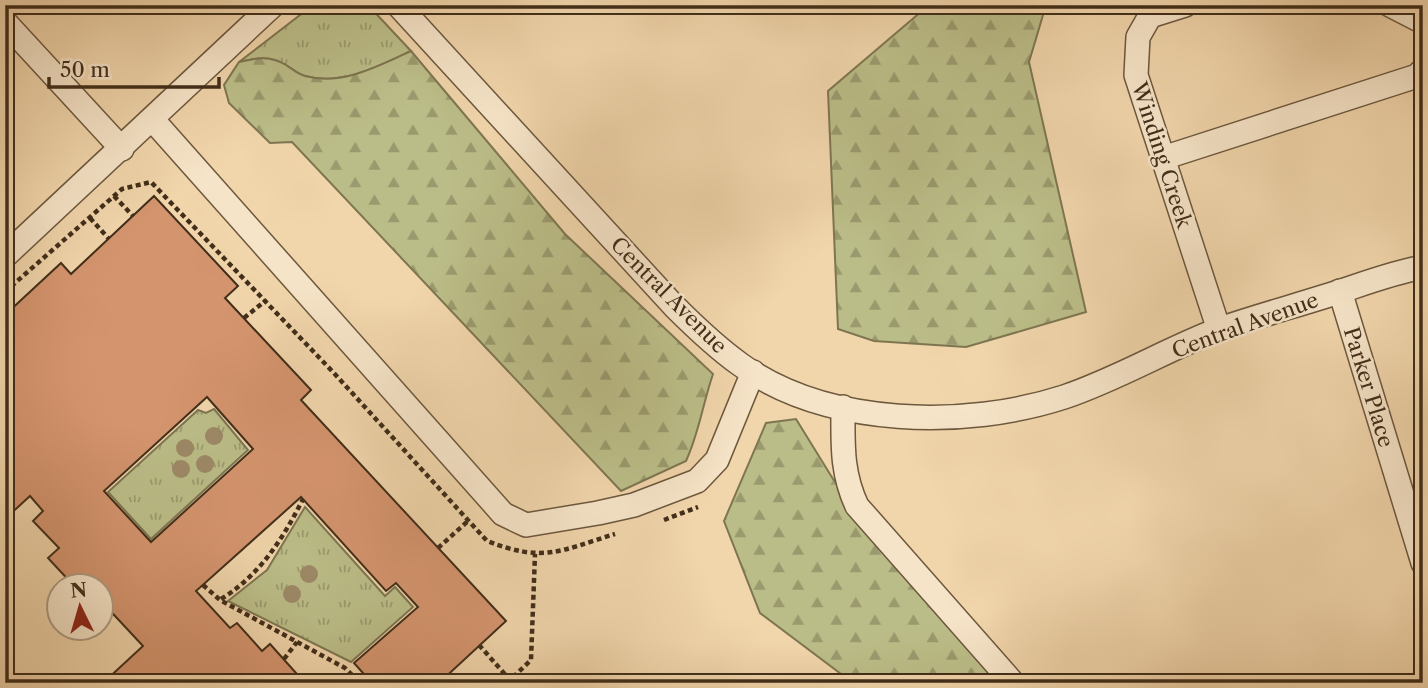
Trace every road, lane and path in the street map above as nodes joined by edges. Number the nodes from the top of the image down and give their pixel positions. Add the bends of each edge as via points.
1 (273, 5) edge
2 (1185, 5) edge
3 (1390, 5) edge
4 (409, 9) edge
5 (5, 22) edge
6 (1423, 22) edge
7 (1423, 70) edge
8 (152, 120) junction
9 (122, 149) junction
10 (1163, 158) junction
11 (114, 196) dead end
12 (133, 216) dead end
13 (90, 218) dead end
14 (109, 239) dead end
15 (5, 256) edge
16 (1423, 267) edge
17 (1340, 291) junction
18 (265, 301) dead end
19 (244, 318) dead end
20 (1219, 330) junction
21 (753, 372) junction
22 (844, 407) junction
23 (303, 499) dead end
24 (468, 521) dead end
25 (438, 548) dead end
26 (535, 554) dead end
27 (1423, 563) edge
28 (202, 585) dead end
29 (220, 600) junction
30 (298, 642) junction
31 (479, 645) dead end
32 (284, 659) dead end
33 (508, 681) edge
34 (359, 683) edge
35 (1013, 683) edge

1 - 8 street
2 - 10 street, Winding Creek via 1150,16 1138,37 1136,75
3 - 6 street
4 - 21 street, Central Avenue via 674,306
5 - 9 street
7 - 10 street via 1417,76
8 - 9 street
8 - 21 street via 503,514 526,525 635,505 697,481 717,460
9 - 15 street
10 - 20 street, Winding Creek
11 - 12 path
13 - 14 path
16 - 17 street, Central Avenue
17 - 20 street, Central Avenue
17 - 27 street, Parker Place
18 - 19 path
20 - 22 street, Central Avenue via 1088,388 1027,408 934,419
21 - 22 street, Central Avenue
22 - 35 street via 842,461 857,506
23 - 29 path via 249,581
24 - 25 path
26 - 33 path via 531,660
28 - 29 path
29 - 30 path
30 - 32 path
30 - 34 path via 345,668
31 - 33 path

